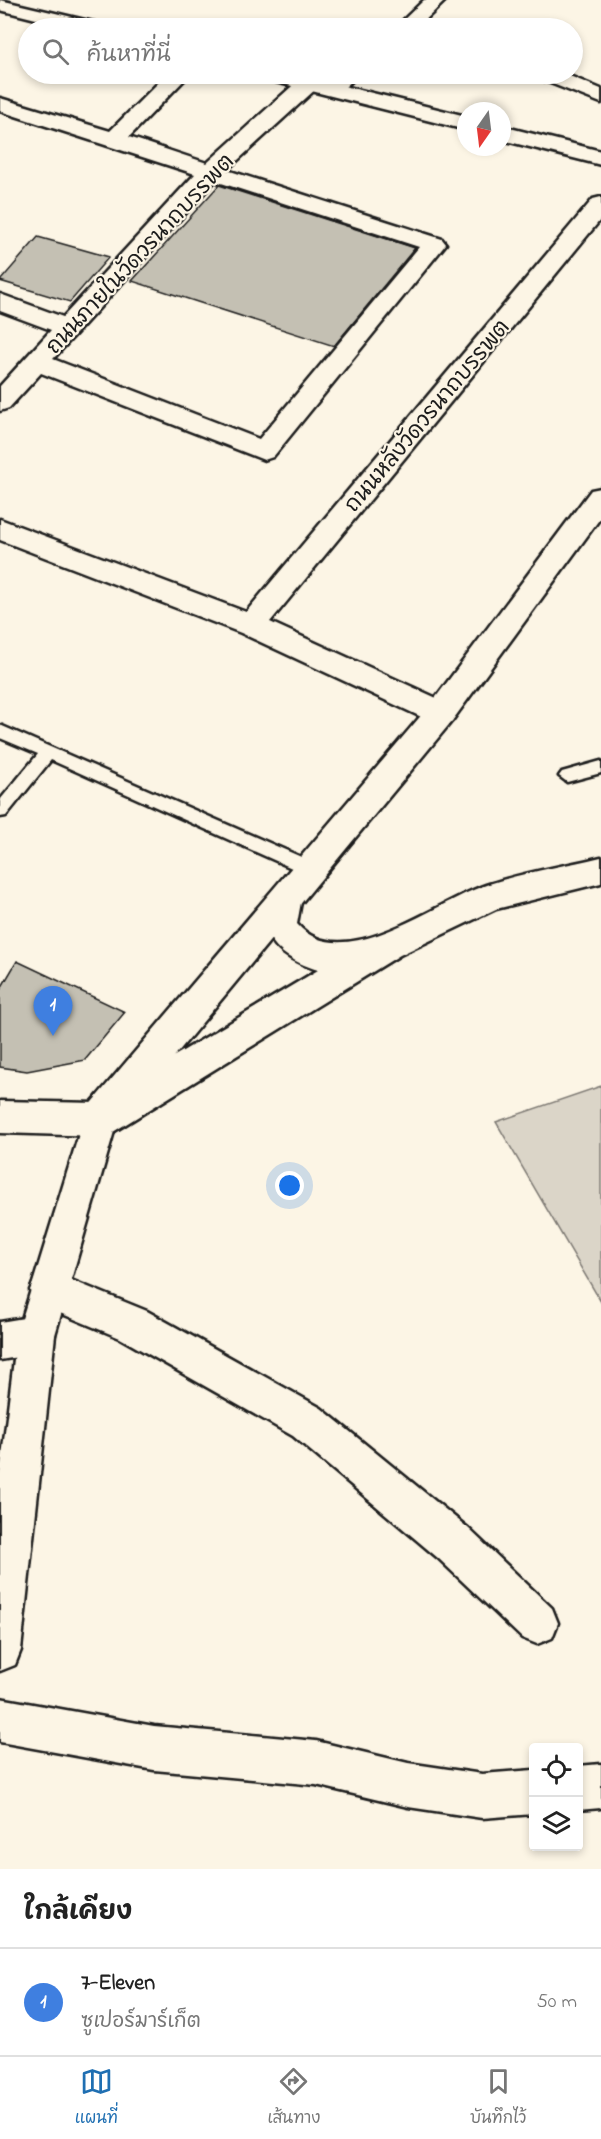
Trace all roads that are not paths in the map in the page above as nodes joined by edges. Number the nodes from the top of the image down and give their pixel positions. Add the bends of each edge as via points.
1 (436, 0) edge
2 (0, 4) edge
3 (55, 18) edge
4 (424, 18) edge
5 (169, 84) edge
6 (312, 84) edge
7 (325, 84) edge
8 (571, 84) edge
9 (320, 86) junction
10 (601, 97) edge
11 (0, 104) edge
12 (457, 121) edge
13 (511, 134) edge
14 (114, 139) junction
15 (601, 158) edge
16 (211, 172) junction
17 (601, 204) edge
18 (0, 302) edge
19 (69, 328) junction
20 (37, 362) junction
21 (0, 402) edge
22 (601, 497) edge
23 (0, 529) edge
24 (601, 544) edge
25 (566, 548) junction
26 (251, 625) junction
27 (441, 713) junction
28 (0, 731) edge
29 (50, 752) junction
30 (601, 767) edge
31 (567, 776) dead end
32 (0, 811) edge
33 (309, 868) junction
34 (601, 870) edge
35 (285, 902) junction
36 (388, 945) junction
37 (0, 1117) edge
38 (100, 1120) junction
39 (48, 1290) junction
40 (18, 1338) edge
41 (537, 1623) dead end
42 (0, 1650) edge
43 (0, 1720) edge
44 (601, 1786) edge
45 (583, 1788) edge
46 (529, 1792) edge

1 - 4 street
2 - 3 street
5 - 14 street
6 - 9 street
7 - 9 street, ถนนภายในวัดวรนาถบรรพต
8 - 10 street
9 - 12 street
9 - 16 street, ถนนภายในวัดวรนาถบรรพต
11 - 14 street
13 - 15 street
14 - 16 street
16 - 19 street, ถนนภายในวัดวรนาถบรรพต
16 - 20 street via 434,244 264,451
17 - 26 street, ถนนหลังวัดวรนาถบรรพต
18 - 19 street
19 - 20 street, ถนนภายในวัดวรนาถบรรพต
20 - 21 street, ถนนภายในวัดวรนาถบรรพต
22 - 25 street
23 - 26 street
24 - 25 street
25 - 27 street
26 - 27 street
27 - 33 street
28 - 29 lane
29 - 32 lane
29 - 33 lane
30 - 31 lane
33 - 35 street
34 - 36 street via 490,897
35 - 36 street via 280,921 285,935 318,957 347,959
35 - 38 street
36 - 38 street
37 - 38 street
38 - 39 street
39 - 40 street
39 - 41 street via 133,1324 307,1422 453,1543
40 - 42 street
43 - 46 street via 154,1748 316,1763 408,1785 482,1796
44 - 45 street

